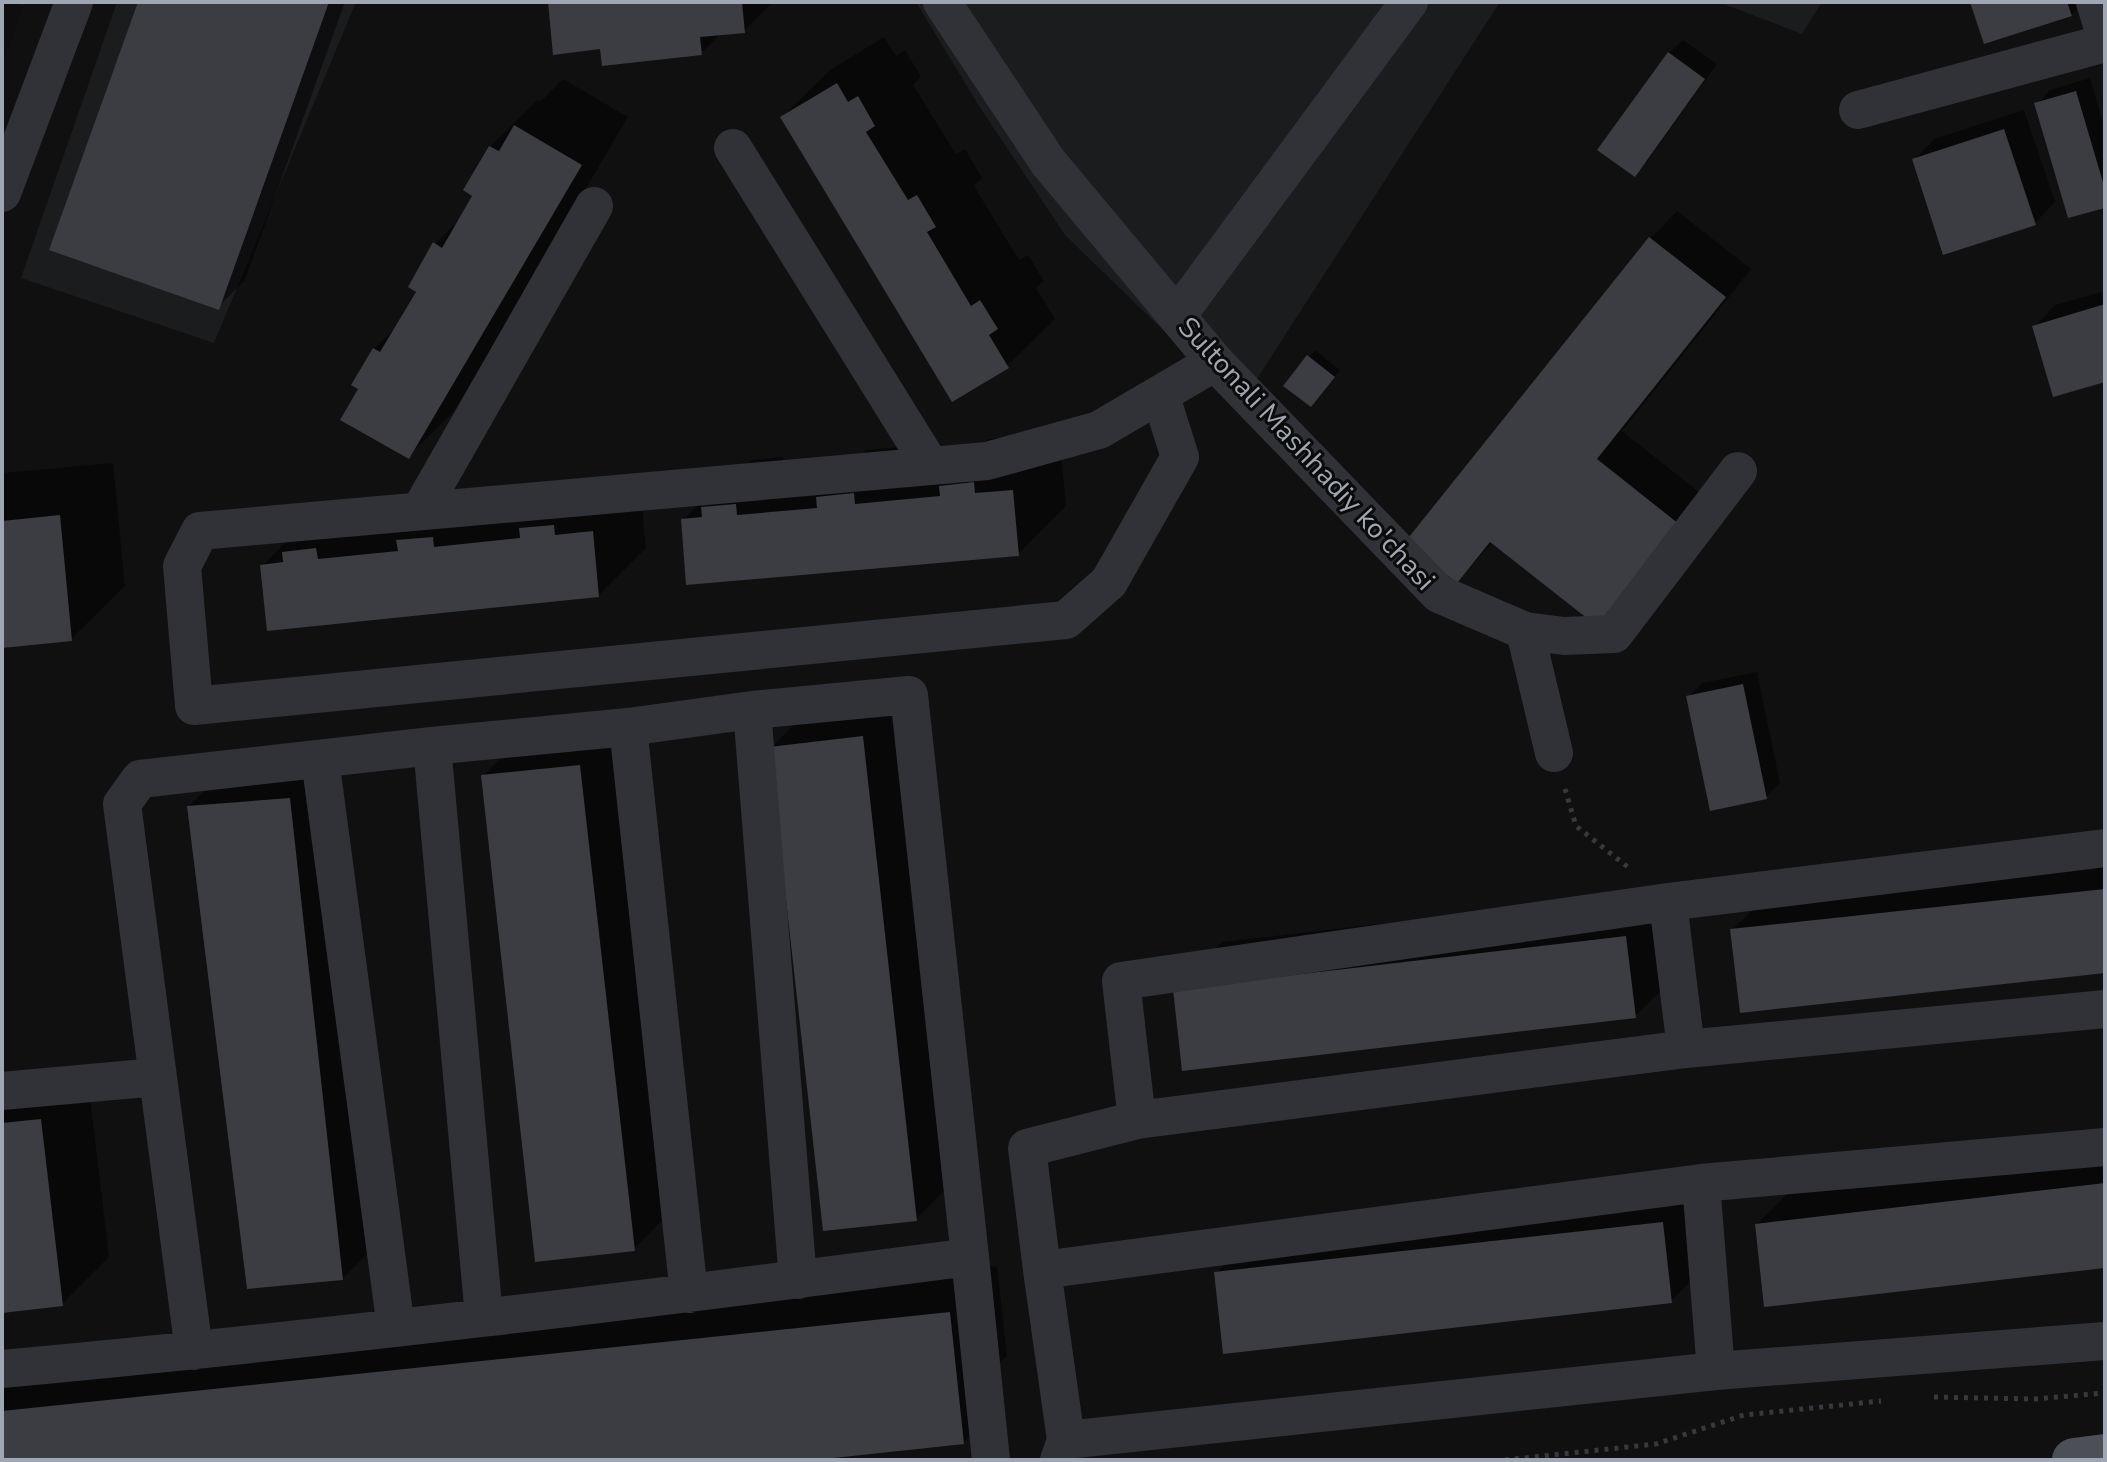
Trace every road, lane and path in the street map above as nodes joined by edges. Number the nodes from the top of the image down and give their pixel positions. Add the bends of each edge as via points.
1 (74, 2) edge
2 (942, 2) edge
3 (1409, 2) edge
4 (2095, 2) edge
5 (2105, 34) edge
6 (2105, 43) edge
7 (1858, 110) dead end
8 (733, 148) dead end
9 (2, 193) edge
10 (594, 206) dead end
11 (1177, 316) junction
12 (1215, 362) junction
13 (1160, 394) junction
14 (930, 465) junction
15 (1738, 471) dead end
16 (420, 511) junction
17 (1525, 631) junction
18 (752, 710) junction
19 (628, 727) junction
20 (432, 746) junction
21 (1554, 753) joint
22 (320, 759) junction
23 (2105, 848) edge
24 (1659, 904) junction
25 (2105, 1009) edge
26 (1686, 1049) junction
27 (157, 1077) junction
28 (2, 1091) edge
29 (1137, 1120) junction
30 (2105, 1147) edge
31 (1701, 1183) junction
32 (970, 1257) junction
33 (1042, 1270) junction
34 (798, 1280) junction
35 (689, 1294) junction
36 (484, 1317) junction
37 (396, 1328) junction
38 (2105, 1341) edge
39 (194, 1351) junction
40 (2, 1369) edge
41 (1716, 1371) junction
42 (2105, 1393) edge
43 (1925, 1396) dead end
44 (1895, 1399) dead end
45 (1063, 1450) edge
46 (2105, 1456) edge
47 (991, 1460) edge
48 (1505, 1460) edge
49 (2074, 1460) edge

1 - 9 street
2 - 11 street, Sultonali Mashhadiy ko'chasi via 1048,162
3 - 11 street
4 - 5 street
6 - 7 street
8 - 14 street
10 - 16 street
11 - 12 street, Sultonali Mashhadiy ko'chasi
12 - 13 street
12 - 17 street, Sultonali Mashhadiy ko'chasi via 1439,594
13 - 14 street via 1099,430 987,461
13 - 16 street via 1180,457 1109,582 1066,620 194,706 182,566 200,531
14 - 16 street
15 - 17 street, Sultonali Mashhadiy ko'chasi via 1614,634
17 - 21 street
18 - 19 street
18 - 32 street via 909,695
18 - 34 street
19 - 20 street
19 - 35 street
20 - 22 street
20 - 36 street
21 - 24 path via 1576,826 1645,880
22 - 27 street via 140,779 122,804
22 - 37 street
23 - 24 street
24 - 26 street
24 - 29 street via 1121,981
25 - 26 street
26 - 29 street
27 - 28 street
27 - 39 street
29 - 33 street via 1027,1148
30 - 31 street
31 - 33 street
31 - 41 street
32 - 34 street
32 - 47 street
33 - 45 street
34 - 35 street
35 - 36 street
36 - 37 street
37 - 39 street
38 - 41 street
39 - 40 street
41 - 45 street
42 - 43 path via 2034,1399
44 - 48 path via 1744,1415 1656,1444
46 - 49 main road

